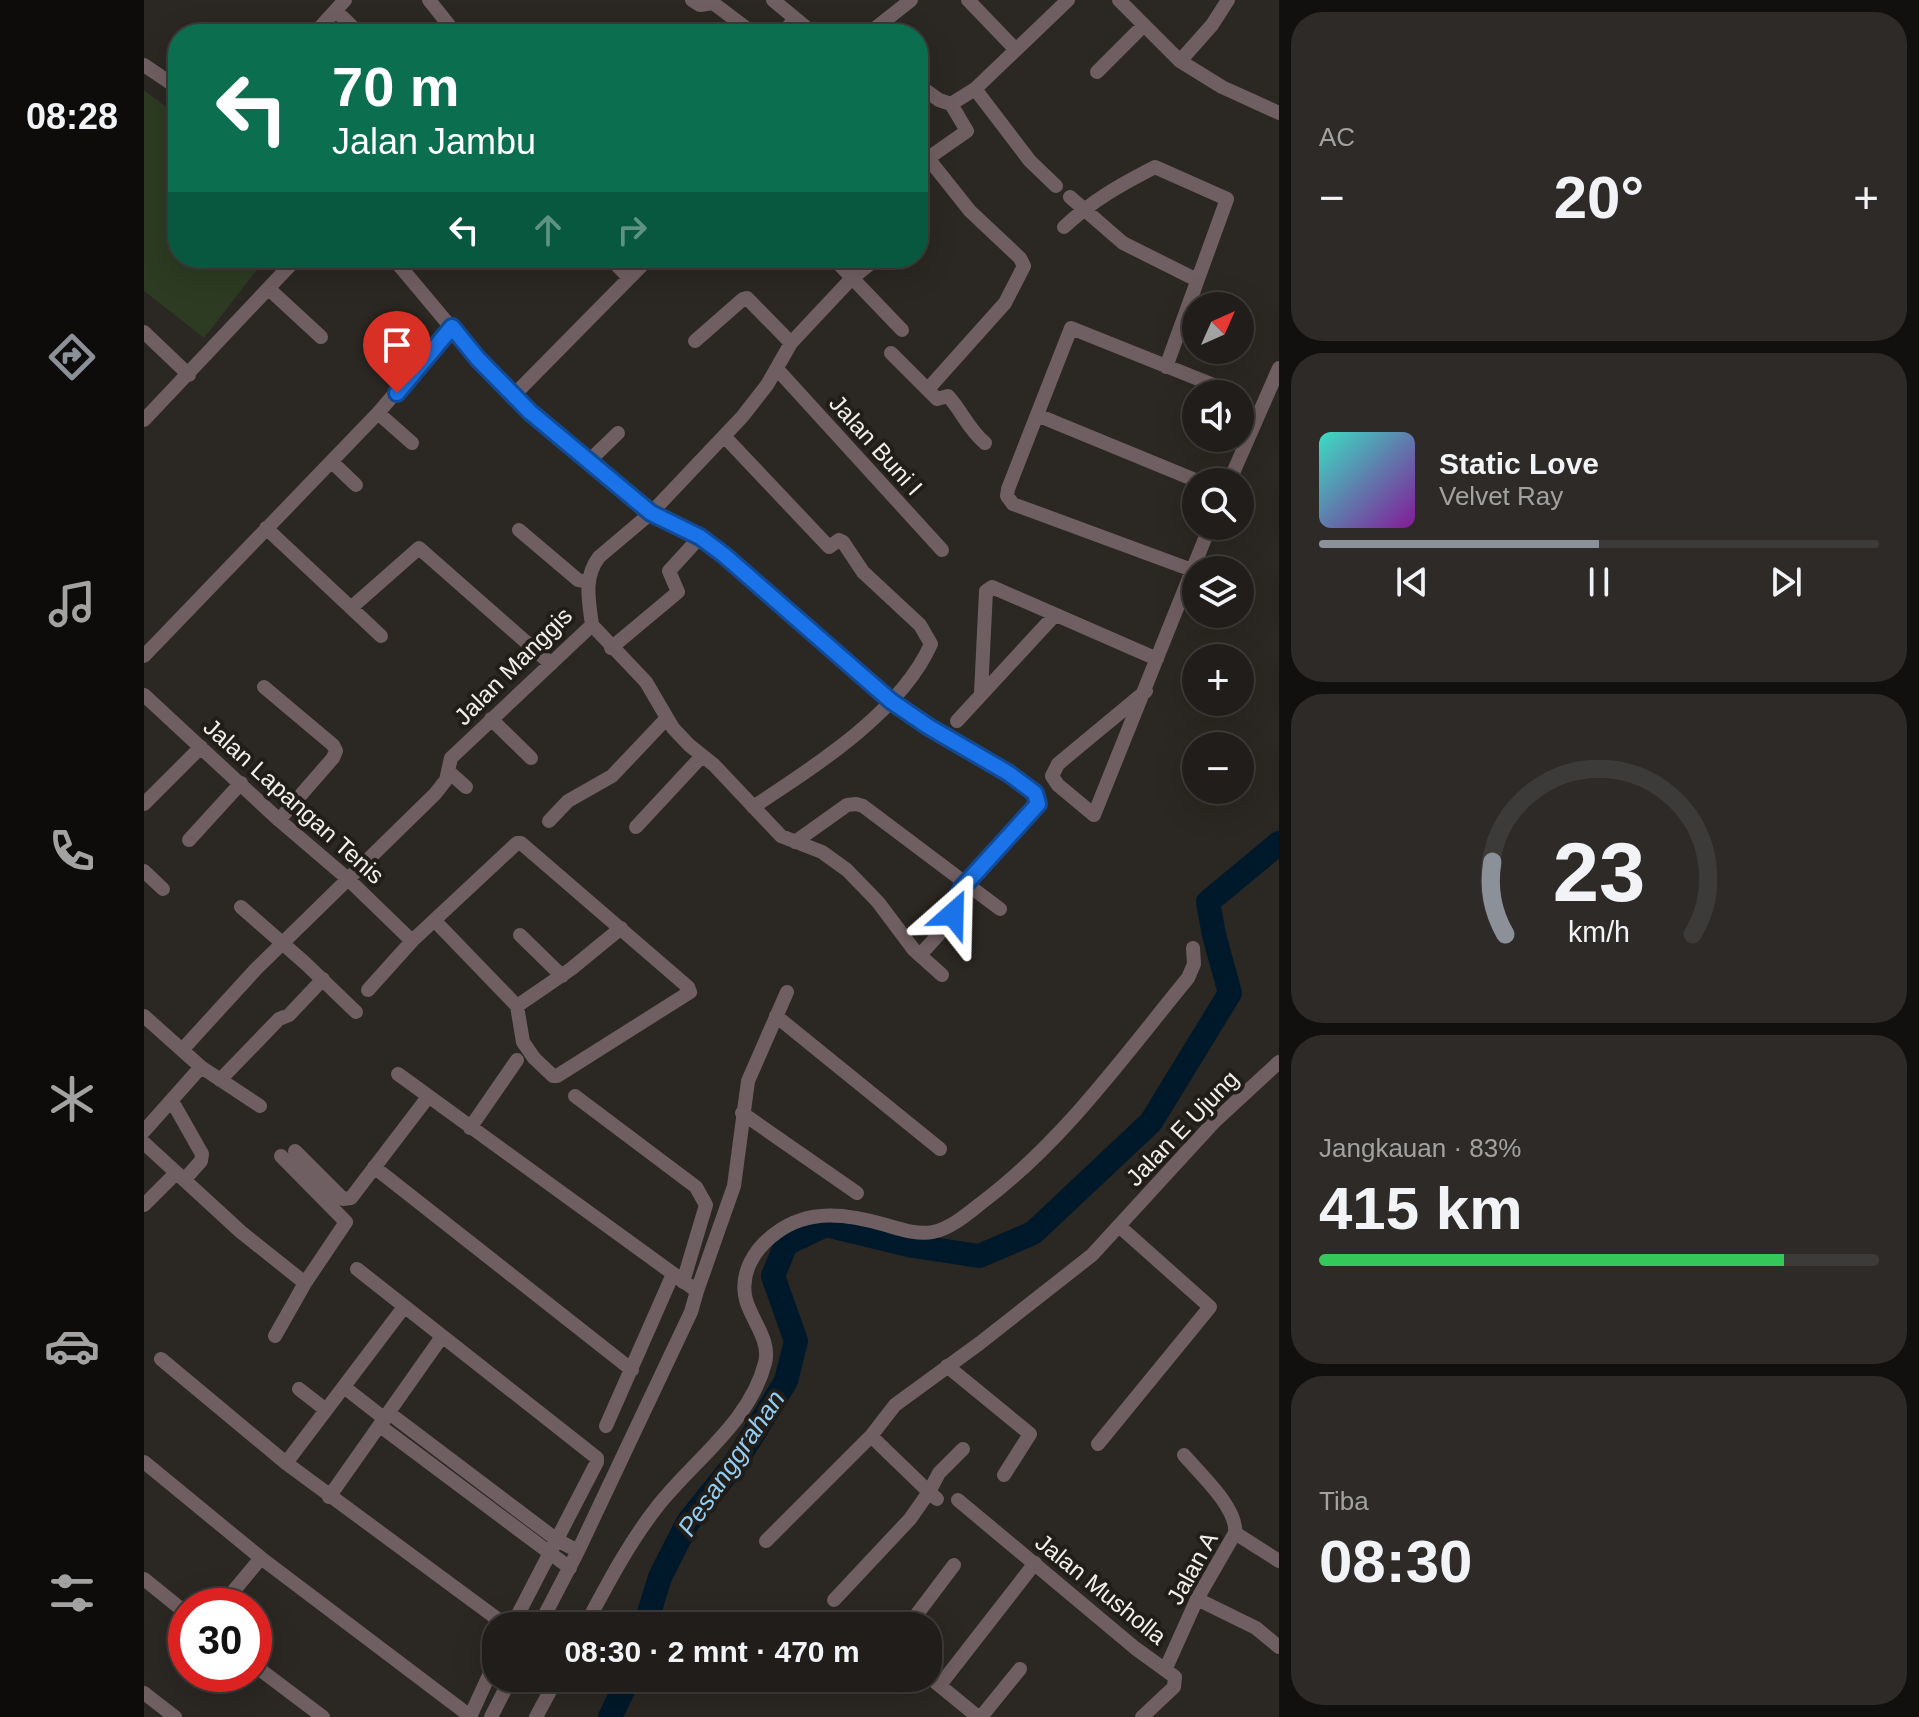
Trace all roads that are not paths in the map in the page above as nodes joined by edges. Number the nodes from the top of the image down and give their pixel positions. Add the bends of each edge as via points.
1 (429, 0) edge
2 (692, 0) edge
3 (773, 0) edge
4 (911, 0) edge
5 (968, 0) edge
6 (1068, 0) edge
7 (1119, 0) edge
8 (1228, 0) edge
9 (340, 6) edge
10 (794, 20) junction
11 (323, 24) edge
12 (353, 24) edge
13 (448, 24) edge
14 (741, 24) edge
15 (791, 24) edge
16 (800, 24) edge
17 (881, 24) edge
18 (1143, 26) junction
19 (1016, 50) junction
20 (1180, 61) junction
21 (144, 65) edge
22 (1097, 72) dead end
23 (168, 81) edge
24 (975, 89) junction
25 (928, 92) edge
26 (951, 104) junction
27 (1279, 113) edge
28 (1056, 186) dead end
29 (1070, 197) dead end
30 (1084, 209) junction
31 (1064, 227) dead end
32 (288, 268) edge
33 (402, 268) edge
34 (619, 268) edge
35 (638, 268) edge
36 (842, 268) edge
37 (865, 268) edge
38 (628, 277) junction
39 (851, 279) junction
40 (1197, 280) junction
41 (269, 289) junction
42 (452, 327) junction
43 (902, 330) dead end
44 (144, 332) edge
45 (321, 337) dead end
46 (695, 341) dead end
47 (791, 343) junction
48 (891, 353) dead end
49 (1166, 367) junction
50 (1279, 368) edge
51 (777, 369) junction
52 (189, 375) junction
53 (1199, 380) edge
54 (928, 389) junction
55 (514, 395) junction
56 (1254, 401) edge
57 (1263, 405) junction
58 (378, 413) junction
59 (1037, 415) junction
60 (144, 420) edge
61 (618, 433) dead end
62 (724, 436) junction
63 (412, 443) dead end
64 (985, 443) dead end
65 (590, 460) junction
66 (332, 462) junction
67 (1235, 468) edge
68 (1182, 475) edge
69 (356, 485) dead end
70 (651, 513) junction
71 (266, 528) junction
72 (519, 530) dead end
73 (700, 537) junction
74 (942, 550) dead end
75 (1182, 566) edge
76 (588, 582) junction
77 (1182, 595) edge
78 (352, 607) junction
79 (1055, 615) junction
80 (592, 625) junction
81 (381, 636) dead end
82 (611, 648) junction
83 (144, 656) edge
84 (1157, 659) junction
85 (551, 664) junction
86 (264, 687) dead end
87 (1146, 691) junction
88 (981, 693) junction
89 (144, 695) edge
90 (891, 701) junction
91 (491, 719) junction
92 (666, 719) junction
93 (957, 721) dead end
94 (201, 747) junction
95 (702, 756) junction
96 (531, 758) dead end
97 (448, 771) junction
98 (241, 783) junction
99 (466, 787) dead end
100 (144, 804) edge
101 (753, 807) junction
102 (279, 820) junction
103 (549, 821) dead end
104 (636, 827) dead end
105 (189, 840) dead end
106 (795, 842) junction
107 (144, 871) edge
108 (348, 879) junction
109 (967, 882) junction
110 (163, 889) dead end
111 (241, 907) dead end
112 (1000, 909) dead end
113 (435, 921) junction
114 (621, 928) junction
115 (520, 935) dead end
116 (412, 941) junction
117 (283, 943) junction
118 (1193, 948) dead end
119 (920, 955) junction
120 (942, 975) dead end
121 (562, 976) junction
122 (323, 979) junction
123 (368, 990) dead end
124 (787, 992) dead end
125 (517, 1006) junction
126 (356, 1012) dead end
127 (144, 1016) edge
128 (776, 1016) junction
129 (182, 1050) junction
130 (517, 1060) dead end
131 (1279, 1062) edge
132 (201, 1067) junction
133 (398, 1074) dead end
134 (220, 1080) junction
135 (575, 1096) dead end
136 (428, 1097) junction
137 (172, 1101) junction
138 (260, 1106) dead end
139 (742, 1113) junction
140 (470, 1128) junction
141 (144, 1131) edge
142 (144, 1143) edge
143 (940, 1149) dead end
144 (374, 1167) junction
145 (180, 1177) junction
146 (857, 1193) dead end
147 (144, 1205) edge
148 (1119, 1226) junction
149 (357, 1269) dead end
150 (678, 1278) junction
151 (305, 1283) junction
152 (697, 1291) junction
153 (404, 1307) junction
154 (275, 1336) dead end
155 (441, 1338) junction
156 (161, 1359) dead end
157 (947, 1366) junction
158 (632, 1370) junction
159 (344, 1387) junction
160 (299, 1389) dead end
161 (326, 1410) junction
162 (385, 1419) junction
163 (606, 1426) dead end
164 (871, 1436) junction
165 (1098, 1444) dead end
166 (432, 1445) junction
167 (963, 1449) dead end
168 (1184, 1455) dead end
169 (422, 1458) junction
170 (144, 1462) edge
171 (286, 1463) junction
172 (1004, 1475) dead end
173 (933, 1495) junction
174 (329, 1497) junction
175 (958, 1500) dead end
176 (1235, 1533) junction
177 (557, 1540) junction
178 (766, 1541) dead end
179 (578, 1551) junction
180 (549, 1554) junction
181 (261, 1558) junction
182 (1279, 1561) edge
183 (1035, 1563) junction
184 (954, 1565) dead end
185 (570, 1568) junction
186 (144, 1579) edge
187 (236, 1588) edge
188 (168, 1598) edge
189 (1197, 1599) junction
190 (834, 1600) dead end
191 (489, 1612) edge
192 (517, 1612) edge
193 (546, 1612) edge
194 (593, 1612) edge
195 (919, 1612) edge
196 (1279, 1647) edge
197 (1166, 1668) junction
198 (1020, 1669) dead end
199 (942, 1671) edge
200 (272, 1679) edge
201 (942, 1687) edge
202 (482, 1690) edge
203 (504, 1692) edge
204 (549, 1692) edge
205 (144, 1693) edge
206 (470, 1716) edge
207 (175, 1717) edge
208 (323, 1717) edge
209 (491, 1717) edge
210 (536, 1717) edge
211 (979, 1717) edge
212 (1142, 1717) edge

1 - 13 street
2 - 14 street via 713,3
3 - 10 street
4 - 17 street
5 - 19 street
6 - 19 street
7 - 18 street
8 - 20 street
9 - 11 street
9 - 12 street
10 - 15 street
10 - 16 street
18 - 20 street
18 - 22 street
19 - 24 street
20 - 27 street
21 - 23 street
24 - 26 street
24 - 28 street via 1037,170
25 - 26 street
26 - 54 street via 967,130 931,162 1024,266 1005,303
29 - 30 street
30 - 31 street
30 - 40 street via 1123,243
30 - 40 street via 1155,167 1227,199
32 - 41 street
33 - 42 street
34 - 38 street
35 - 38 street
36 - 39 street
37 - 39 street, Jalan Manggis
38 - 55 street
39 - 43 street
39 - 47 street, Jalan Manggis
40 - 49 street
41 - 45 street
41 - 52 street
42 - 55 street
42 - 58 street
44 - 52 street
46 - 47 street via 747,298
47 - 51 street, Jalan Manggis
48 - 54 street
49 - 53 street
49 - 59 street via 1071,328
50 - 57 street
51 - 62 street, Jalan Manggis
51 - 74 street, Jalan Buni I
52 - 60 street
54 - 64 street via 940,400 948,396
55 - 65 street
56 - 57 street
57 - 67 street
58 - 63 street
58 - 66 street
59 - 68 street
59 - 75 street via 1008,489 1009,500
61 - 65 street
62 - 70 street, Jalan Manggis
62 - 90 street via 829,547 843,542 863,572 929,636 925,657
65 - 70 street
66 - 69 street
66 - 71 street
70 - 73 street
70 - 76 street, Jalan Manggis via 599,557
71 - 78 street
71 - 83 street
72 - 76 street via 578,580
73 - 82 street via 669,571 678,592
73 - 90 street
76 - 80 street, Jalan Manggis
77 - 84 street
78 - 81 street
78 - 85 street via 419,548
79 - 84 street
79 - 88 street
79 - 88 street via 988,588
80 - 82 street
80 - 85 street, Jalan Manggis
82 - 92 street via 652,690
84 - 87 street
85 - 91 street, Jalan Manggis
86 - 102 street via 336,751
87 - 87 street via 1100,801 1094,815 1058,785 1053,772
88 - 93 street
89 - 94 street, Jalan Lapangan Tenis
90 - 101 street via 824,758
90 - 109 street via 1008,773 1038,799 1030,816
91 - 96 street
91 - 97 street, Jalan Manggis via 451,758
92 - 95 street
92 - 103 street via 612,776 568,801
94 - 98 street, Jalan Lapangan Tenis
94 - 100 street
95 - 101 street
95 - 104 street
97 - 99 street
97 - 108 street, Jalan Manggis via 435,794
98 - 102 street, Jalan Lapangan Tenis
98 - 105 street
101 - 106 street via 774,830
102 - 108 street, Jalan Lapangan Tenis
106 - 109 street via 856,804
106 - 119 street via 847,870
107 - 110 street
108 - 116 street, Jalan Lapangan Tenis
108 - 117 street, Jalan Manggis
109 - 112 street
109 - 119 street via 949,923
111 - 117 street
113 - 114 street via 521,843
113 - 116 street
113 - 125 street
114 - 121 street
114 - 125 street via 689,993 557,1076 528,1051
115 - 121 street
116 - 123 street
117 - 122 street
117 - 129 street, Jalan Manggis
118 - 194 street via 1188,978 1063,1131 1004,1186 948,1227 931,1233 906,1231 830,1214 804,1218 755,1252 745,1277 746,1300 766,1347 760,1378 714,1445 641,1527
119 - 120 street
121 - 125 street
122 - 126 street
122 - 134 street
124 - 128 street
127 - 129 street
128 - 139 street via 748,1081
128 - 143 street
129 - 132 street
130 - 140 street
131 - 148 street, Jalan E Ujung via 1215,1121
132 - 134 street
132 - 137 street
133 - 136 street
134 - 138 street
135 - 150 street via 696,1187 706,1205
136 - 140 street
136 - 144 street
137 - 141 street
137 - 145 street via 202,1154 201,1161
139 - 146 street
139 - 152 street via 734,1186
140 - 150 street
142 - 145 street
144 - 151 street via 351,1198 343,1199 288,1154 346,1222
144 - 158 street
145 - 147 street
145 - 151 street
148 - 157 street, Jalan E Ujung via 1071,1273
148 - 165 street via 1210,1307
149 - 153 street
150 - 152 street
150 - 158 street
151 - 154 street
152 - 179 street
153 - 155 street
153 - 159 street
155 - 162 street
155 - 177 street via 597,1458
156 - 171 street
157 - 164 street, Jalan E Ujung via 895,1405
157 - 172 street via 1030,1434
158 - 163 street
159 - 161 street
159 - 162 street
160 - 161 street
161 - 171 street
162 - 166 street
162 - 169 street
162 - 174 street
164 - 173 street
164 - 178 street, Jalan E Ujung
166 - 169 street
166 - 177 street
167 - 173 street via 939,1473
168 - 176 street via 1229,1509
169 - 180 street
170 - 181 street
171 - 174 street
173 - 190 street
174 - 191 street
175 - 183 street, Jalan Musholla
176 - 182 street, Jalan A
176 - 189 street, Jalan A
177 - 179 street
177 - 180 street
179 - 185 street
180 - 185 street
180 - 192 street
181 - 187 street
181 - 206 street
183 - 197 street, Jalan Musholla
183 - 199 street
184 - 195 street
185 - 193 street
186 - 188 street
189 - 196 street via 1256,1628
189 - 197 street, Jalan A
197 - 212 street, Jalan Musholla via 1176,1682
198 - 211 street
200 - 208 street
201 - 211 street
202 - 206 street
203 - 209 street
204 - 210 street
205 - 207 street

